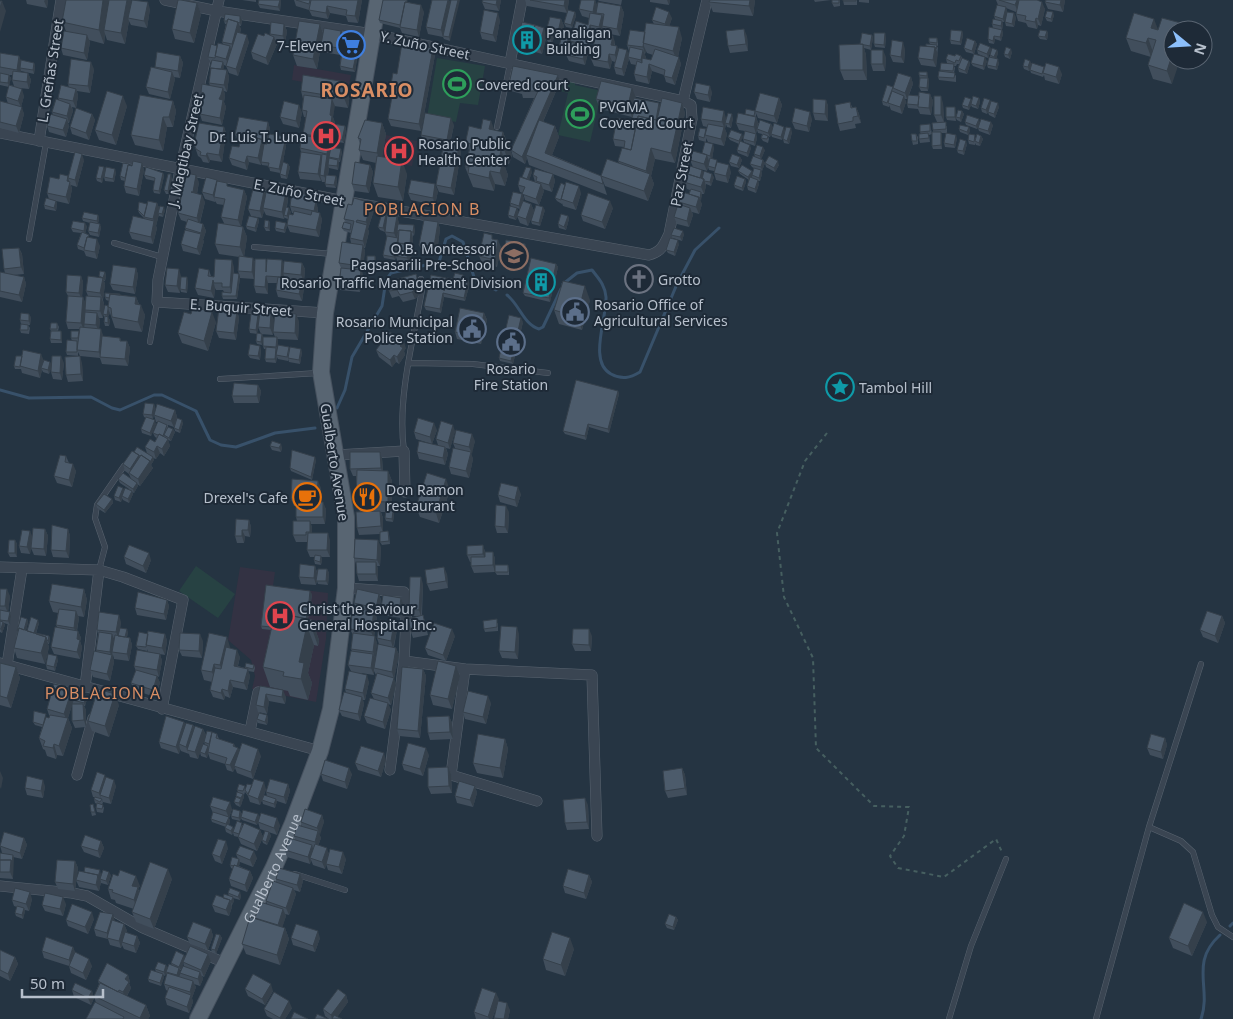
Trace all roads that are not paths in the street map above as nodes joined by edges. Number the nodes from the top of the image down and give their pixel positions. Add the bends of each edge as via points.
1 (61, 0) edge
2 (165, 0) edge
3 (219, 0) edge
4 (378, 0) edge
5 (522, 0) edge
6 (707, 0) edge
7 (217, 11) junction
8 (372, 34) junction
9 (510, 63) junction
10 (683, 101) junction
11 (498, 127) dead end
12 (0, 133) edge
13 (43, 142) junction
14 (180, 170) junction
15 (344, 201) junction
16 (29, 239) dead end
17 (114, 243) dead end
18 (254, 247) dead end
19 (335, 254) junction
20 (649, 255) joint
21 (162, 257) junction
22 (421, 279) dead end
23 (157, 302) junction
24 (325, 313) junction
25 (150, 342) dead end
26 (409, 363) junction
27 (321, 372) junction
28 (548, 373) dead end
29 (220, 380) dead end
30 (404, 451) junction
31 (337, 455) junction
32 (124, 466) edge
33 (405, 492) dead end
34 (0, 567) edge
35 (22, 568) junction
36 (100, 570) junction
37 (346, 588) junction
38 (404, 661) junction
39 (4, 664) edge
40 (1201, 664) dead end
41 (465, 669) junction
42 (85, 687) junction
43 (258, 692) edge
44 (95, 700) junction
45 (162, 709) junction
46 (250, 732) junction
47 (320, 750) junction
48 (390, 770) dead end
49 (77, 775) dead end
50 (537, 801) dead end
51 (1149, 827) junction
52 (597, 836) dead end
53 (1006, 859) road end
54 (292, 873) edge
55 (0, 886) edge
56 (345, 890) dead end
57 (1233, 937) edge
58 (225, 963) junction
59 (198, 1019) edge
60 (949, 1019) edge
61 (1096, 1019) edge

1 - 13 street, L. Greñas Street
2 - 7 street, Y. Zuño Street
3 - 7 street, J. Magtibay Street
4 - 8 main road, Gualberto Avenue
5 - 9 street
6 - 10 street
7 - 8 street, Y. Zuño Street
7 - 14 street, J. Magtibay Street
8 - 9 street, Y. Zuño Street
8 - 15 main road, Gualberto Avenue
9 - 10 street, Y. Zuño Street
9 - 11 lane
10 - 20 street, Paz Street via 693,110 669,234 661,249
12 - 13 street, E. Zuño Street
13 - 14 street, E. Zuño Street
13 - 16 lane
14 - 15 street, E. Zuño Street
14 - 21 street, J. Magtibay Street
15 - 19 main road, Gualberto Avenue
15 - 20 street, E. Zuño Street
17 - 21 lane
18 - 19 lane
19 - 24 main road, Gualberto Avenue
21 - 23 street, J. Magtibay Street
22 - 26 lane via 422,290
23 - 24 street, E. Buquir Street
23 - 25 lane
24 - 27 main road, Gualberto Avenue
26 - 28 lane via 473,364
26 - 30 lane via 402,437
27 - 29 lane
27 - 31 main road, Gualberto Avenue
30 - 31 street
30 - 33 street
31 - 37 main road, Gualberto Avenue via 346,517
32 - 36 lane via 97,505 95,518 106,547
34 - 35 street
35 - 36 street
35 - 39 street
36 - 42 street
36 - 45 street via 183,600
37 - 38 street via 404,592 407,599
37 - 47 main road, Gualberto Avenue via 335,681
38 - 41 street
38 - 48 street
39 - 42 street
40 - 51 lane
41 - 50 street via 452,775
41 - 52 street via 592,675
42 - 44 street
43 - 46 street
44 - 45 street
44 - 49 street
45 - 46 street
46 - 47 street
47 - 58 main road, Gualberto Avenue via 278,869
51 - 57 lane via 1182,841 1194,852 1212,916 1218,927
51 - 61 lane
53 - 60 lane via 971,946
54 - 56 lane
55 - 58 street via 87,896 143,928
58 - 59 main road, Gualberto Avenue

